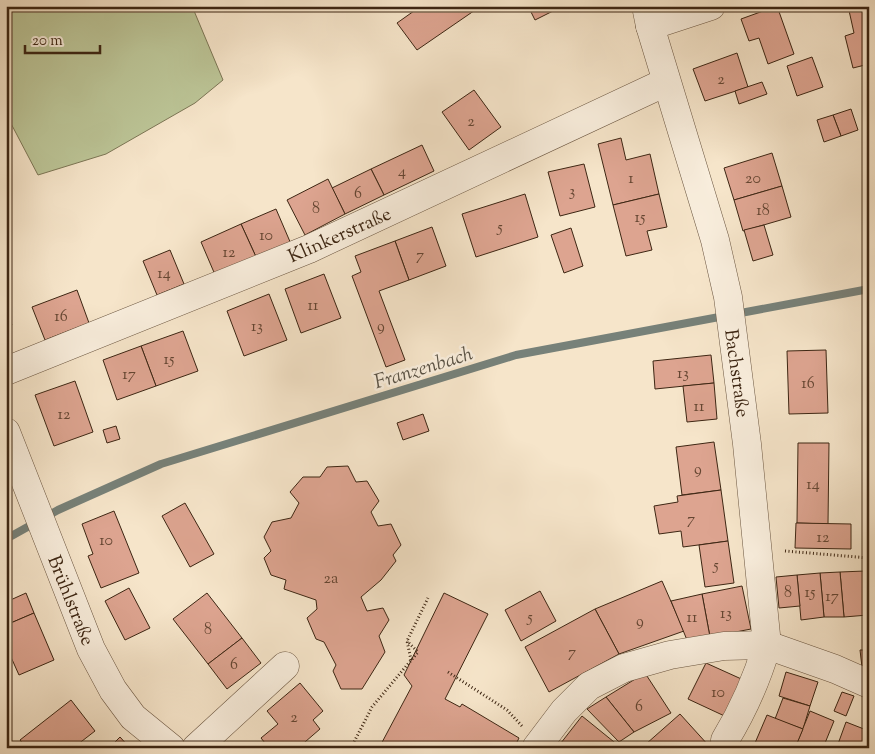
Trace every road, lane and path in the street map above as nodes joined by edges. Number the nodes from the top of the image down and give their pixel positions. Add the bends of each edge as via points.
1 (711, 6) edge
2 (648, 16) edge
3 (666, 82) junction
4 (6, 371) edge
5 (6, 432) edge
6 (758, 549) junction
7 (869, 558) edge
8 (428, 598) dead end
9 (407, 641) junction
10 (767, 644) junction
11 (411, 661) junction
12 (284, 666) dead end
13 (448, 672) dead end
14 (869, 684) edge
15 (725, 740) dead end
16 (537, 746) edge
17 (171, 748) edge
18 (196, 748) edge
19 (351, 748) edge

1 - 2 street
2 - 3 street, Bachstraße
3 - 4 street, Klinkerstraße via 309,249
3 - 6 street, Bachstraße via 715,240 728,297
5 - 17 street, Brühlstraße via 91,649 113,690 133,716
6 - 7 path
6 - 10 street, Bachstraße
8 - 9 path
9 - 11 path
9 - 11 path via 418,652
10 - 14 street
10 - 15 street, Bachstraße via 758,676
10 - 16 street via 724,646 624,668 589,686
11 - 19 path via 372,706
12 - 18 street
13 - 16 path via 507,710

